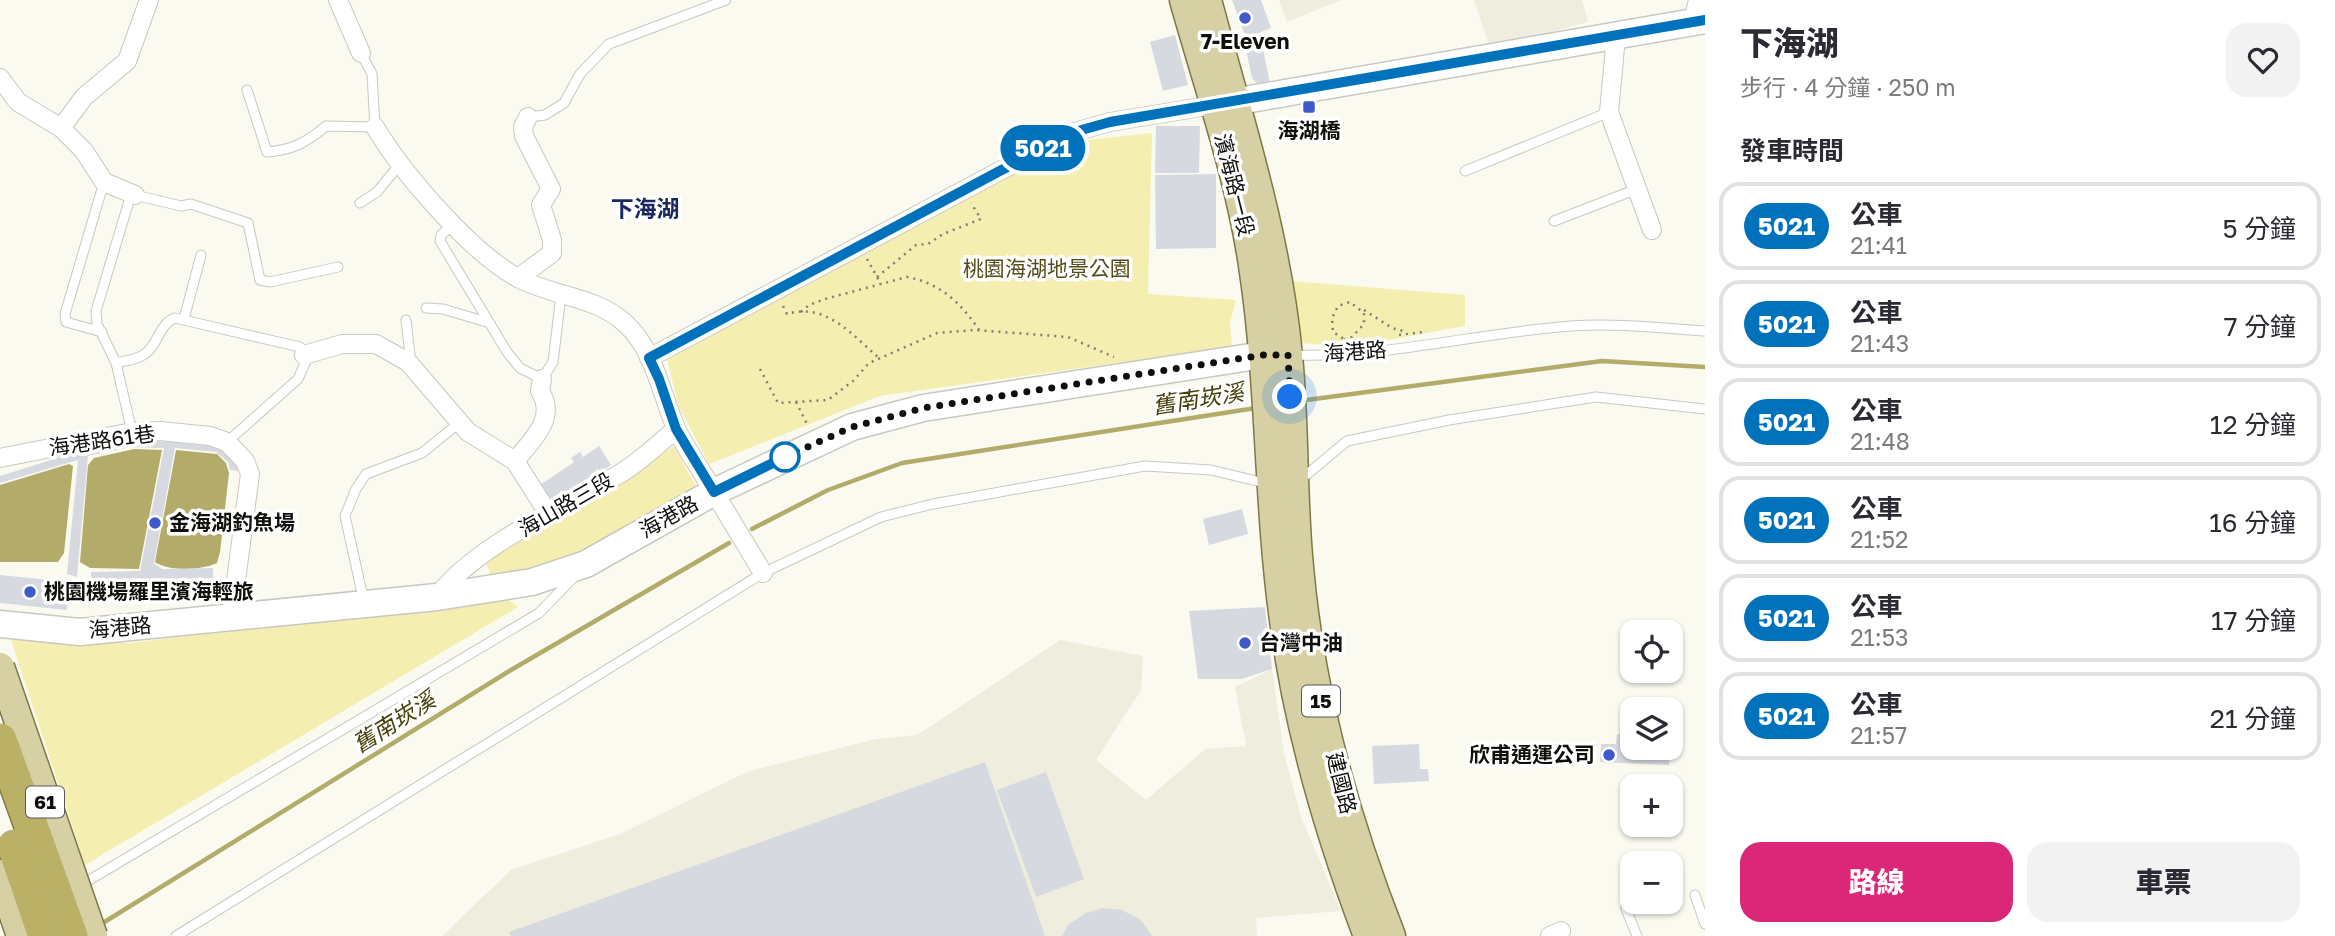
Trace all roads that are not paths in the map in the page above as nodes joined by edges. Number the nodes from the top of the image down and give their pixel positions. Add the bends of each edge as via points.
1 (149, 0) edge
2 (338, 0) edge
3 (726, 0) edge
4 (1184, 0) edge
5 (1207, 0) edge
6 (1699, 14) edge
7 (1616, 37) junction
8 (361, 53) joint
9 (0, 78) edge
10 (247, 90) dead end
11 (1224, 104) junction
12 (1609, 112) junction
13 (528, 117) joint
14 (61, 128) junction
15 (375, 128) junction
16 (399, 165) junction
17 (1465, 171) dead end
18 (104, 183) junction
19 (1637, 190) junction
20 (135, 195) junction
21 (360, 203) dead end
22 (1554, 221) dead end
23 (455, 224) junction
24 (1652, 230) dead end
25 (201, 255) dead end
26 (338, 267) dead end
27 (518, 278) junction
28 (561, 295) junction
29 (426, 308) dead end
30 (184, 319) junction
31 (406, 320) dead end
32 (490, 323) junction
33 (1705, 331) edge
34 (102, 332) junction
35 (304, 355) junction
36 (649, 358) junction
37 (116, 363) junction
38 (1276, 364) junction
39 (413, 369) junction
40 (542, 379) junction
41 (1705, 409) edge
42 (459, 422) junction
43 (676, 429) junction
44 (132, 432) junction
45 (227, 442) junction
46 (0, 458) edge
47 (515, 461) junction
48 (1281, 463) junction
49 (714, 492) junction
50 (548, 513) junction
51 (586, 564) junction
52 (763, 573) junction
53 (445, 586) junction
54 (365, 604) junction
55 (231, 619) junction
56 (0, 625) edge
57 (0, 667) edge
58 (0, 740) edge
59 (0, 804) edge
60 (0, 874) edge
61 (1695, 895) dead end
62 (1628, 914) edge
63 (1705, 924) edge
64 (16, 932) edge
65 (46, 936) edge
66 (71, 936) edge
67 (93, 936) edge
68 (176, 936) edge
69 (1368, 936) edge
70 (1391, 936) edge
71 (1637, 936) edge

1 - 14 street via 127,61 84,97
2 - 8 street
3 - 13 lane via 609,44 580,74 564,103 545,115
4 - 11 main road, 濱海路一段 / 15
5 - 11 main road, 濱海路一段 / 15
6 - 7 street
7 - 11 street
7 - 12 street
8 - 15 lane via 372,74
9 - 14 street via 18,102
10 - 15 lane via 267,152 305,143 326,127
11 - 36 street via 1110,122 1071,133
11 - 38 main road, 濱海路一段 / 15 via 1270,243
12 - 17 lane
12 - 19 street
13 - 27 street via 524,136 551,189 541,205 552,253
14 - 18 street via 84,151
15 - 16 street
16 - 21 lane
16 - 23 street
18 - 20 street
18 - 34 lane via 65,314 66,322
19 - 22 lane
19 - 24 street
20 - 26 lane via 181,206 191,204 248,223 260,279 270,282
20 - 34 lane via 129,201 96,311
23 - 27 street via 483,253
23 - 32 lane via 440,241
25 - 30 lane
27 - 28 street
28 - 36 street via 602,306 628,325
28 - 40 lane via 553,362
29 - 32 lane
30 - 35 lane via 300,347
30 - 37 lane via 169,320 143,356
31 - 39 lane
32 - 40 lane via 520,368
33 - 38 lane, 海港路 via 1571,326
34 - 37 lane
35 - 39 street via 342,344 376,344
35 - 45 lane via 305,368 298,379
36 - 43 street
37 - 44 lane
38 - 48 main road, 15
38 - 49 street, 海港路 via 923,408 852,427
39 - 42 street
40 - 47 street via 540,391 547,403 547,416
41 - 48 lane via 1597,397 1347,441
42 - 47 street
42 - 54 lane via 422,453 366,474 356,489 345,516
43 - 49 street
43 - 50 street, 海山路三段 via 624,471
44 - 45 street, 海港路61巷 via 198,435
44 - 46 street, 海港路61巷
45 - 55 street via 245,461 250,474
47 - 50 street
48 - 52 lane via 1211,470 1145,466 933,504 881,517
48 - 69 main road, 建國路 / 15 via 1283,616 1303,727 1331,830
48 - 70 main road, 建國路 / 15 via 1309,652 1342,790
49 - 51 street, 海港路
49 - 52 street
50 - 53 street, 海山路三段
51 - 53 street, 海港路 via 532,582
51 - 64 lane via 539,613
52 - 68 lane
53 - 54 street, 海港路
54 - 55 street, 海港路
55 - 56 street, 海港路 via 80,632
57 - 67 main road, 61, bridge
58 - 66 highway, 61, bridge
59 - 65 highway, 61, bridge
60 - 64 main road, bridge
61 - 63 lane
62 - 71 lane

